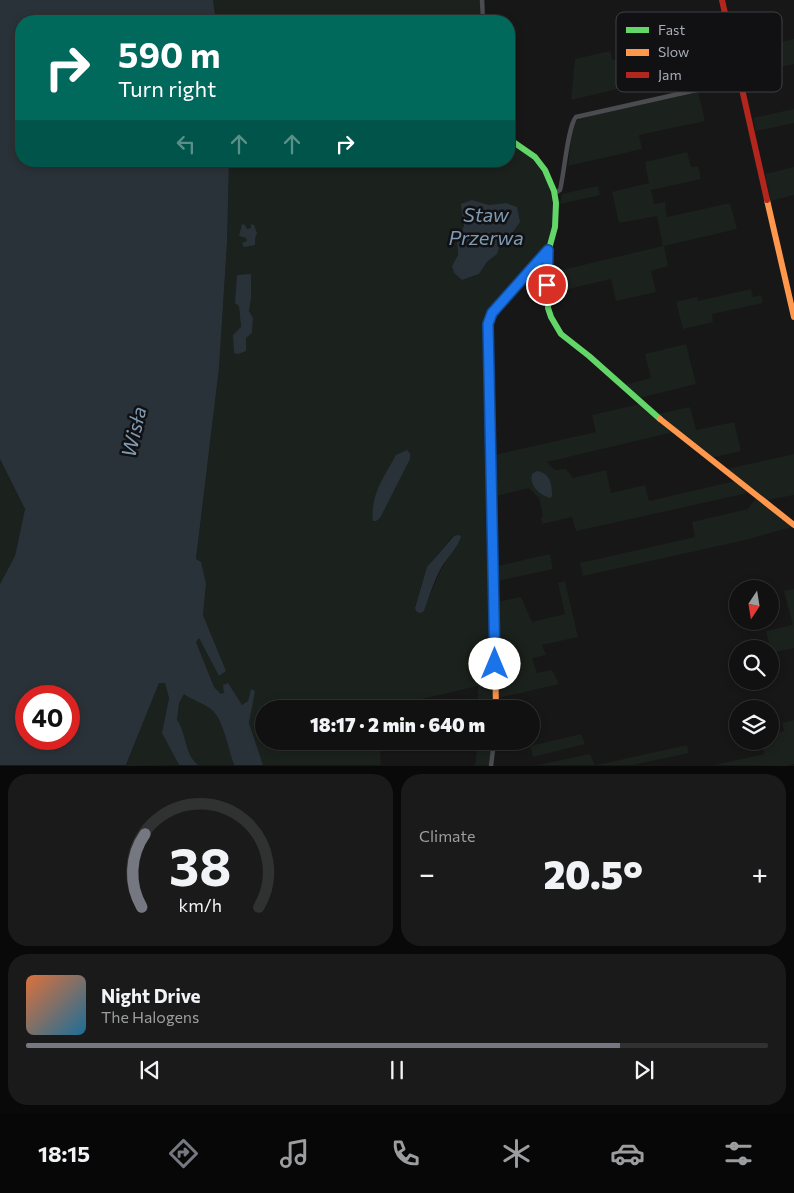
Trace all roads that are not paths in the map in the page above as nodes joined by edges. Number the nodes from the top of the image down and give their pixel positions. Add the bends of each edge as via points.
1 (482, 0) edge
2 (483, 15) edge
3 (689, 92) edge
4 (744, 92) edge
5 (515, 144) edge
6 (554, 194) junction
7 (548, 250) junction
8 (794, 317) edge
9 (794, 525) edge
10 (496, 700) edge
11 (493, 750) edge
12 (491, 766) edge

1 - 2 street
3 - 6 street via 576,118 570,127 560,190
4 - 8 street
5 - 6 street via 538,161
6 - 7 street via 556,221
7 - 9 street via 548,308 561,334 654,414
7 - 10 street via 492,313 488,324
11 - 12 street

